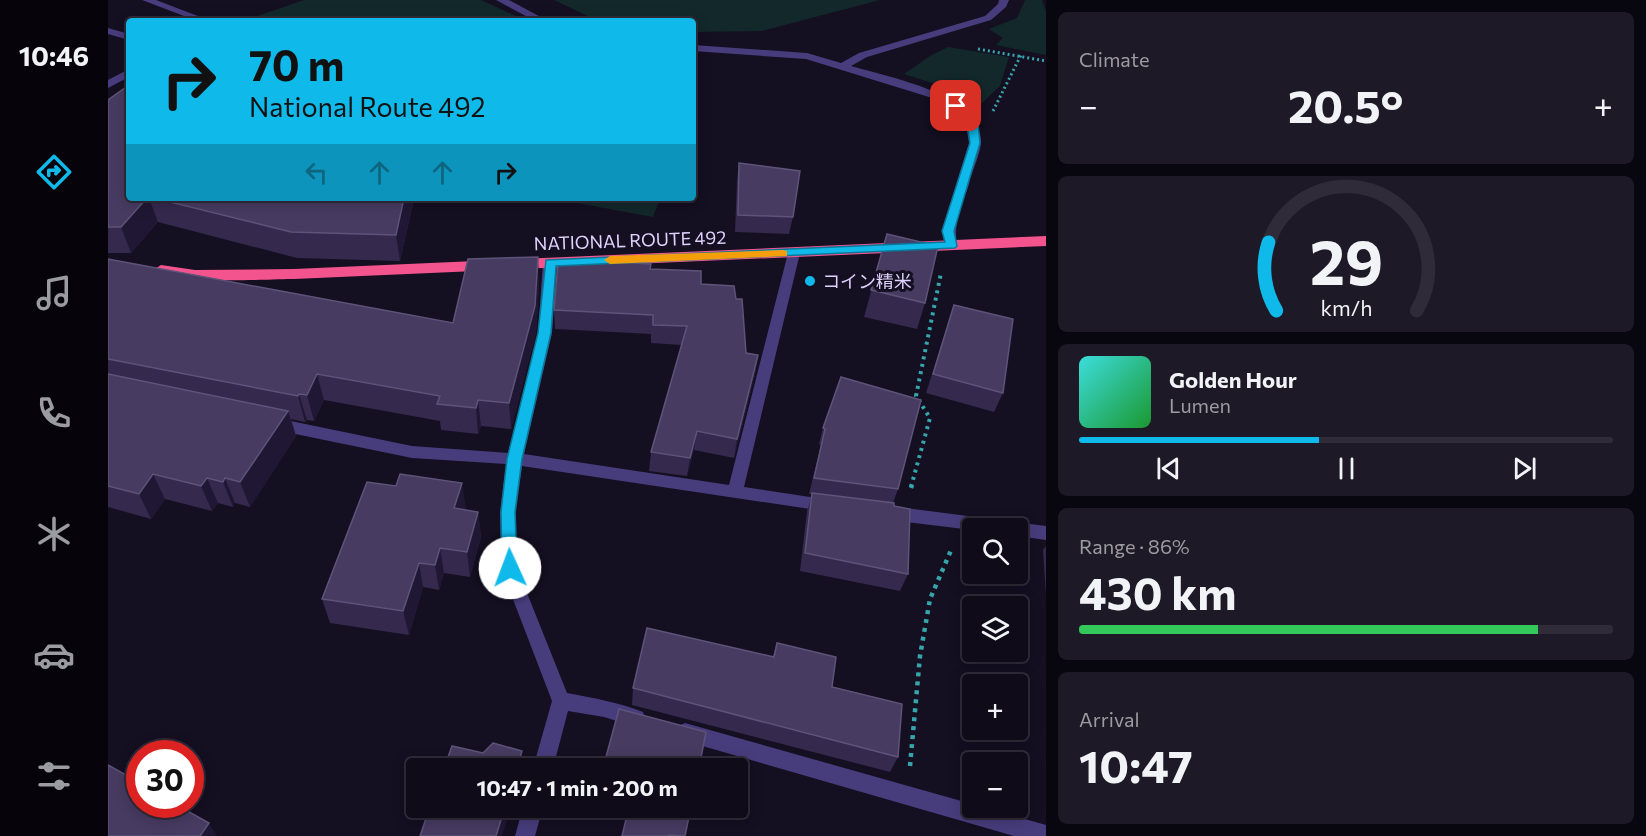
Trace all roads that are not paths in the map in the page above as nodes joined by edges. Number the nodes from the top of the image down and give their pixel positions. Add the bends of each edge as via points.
1 (147, 0) edge
2 (501, 0) edge
3 (1004, 0) edge
4 (198, 18) edge
5 (537, 18) edge
6 (108, 31) edge
7 (126, 36) edge
8 (696, 48) edge
9 (844, 66) junction
10 (126, 74) edge
11 (126, 81) edge
12 (108, 85) edge
13 (108, 90) edge
14 (1046, 241) edge
15 (951, 246) junction
16 (794, 253) junction
17 (550, 262) junction
18 (150, 268) edge
19 (260, 421) edge
20 (514, 459) junction
21 (735, 493) junction
22 (845, 508) edge
23 (868, 510) edge
24 (962, 522) edge
25 (1028, 531) edge
26 (1046, 533) edge
27 (561, 701) junction
28 (649, 721) edge
29 (671, 728) edge
30 (546, 758) edge
31 (530, 818) edge
32 (1046, 835) edge
33 (525, 836) edge

1 - 4 street
2 - 5 street
3 - 9 street via 988,18 863,55
6 - 7 street
8 - 9 street via 807,56
9 - 15 street via 933,95 956,106 972,124 975,143 948,231
10 - 12 street
11 - 13 street
14 - 15 highway, NATIONAL ROUTE 492
15 - 16 highway, NATIONAL ROUTE 492
16 - 17 highway, NATIONAL ROUTE 492
16 - 21 street
17 - 18 highway, NATIONAL ROUTE 492 via 294,274 195,274
17 - 20 street via 545,333
19 - 20 street via 412,452
20 - 21 street
20 - 27 street via 508,512 510,568
21 - 22 street
23 - 24 street
25 - 26 street
27 - 28 street
27 - 30 street
29 - 32 street
31 - 33 street

